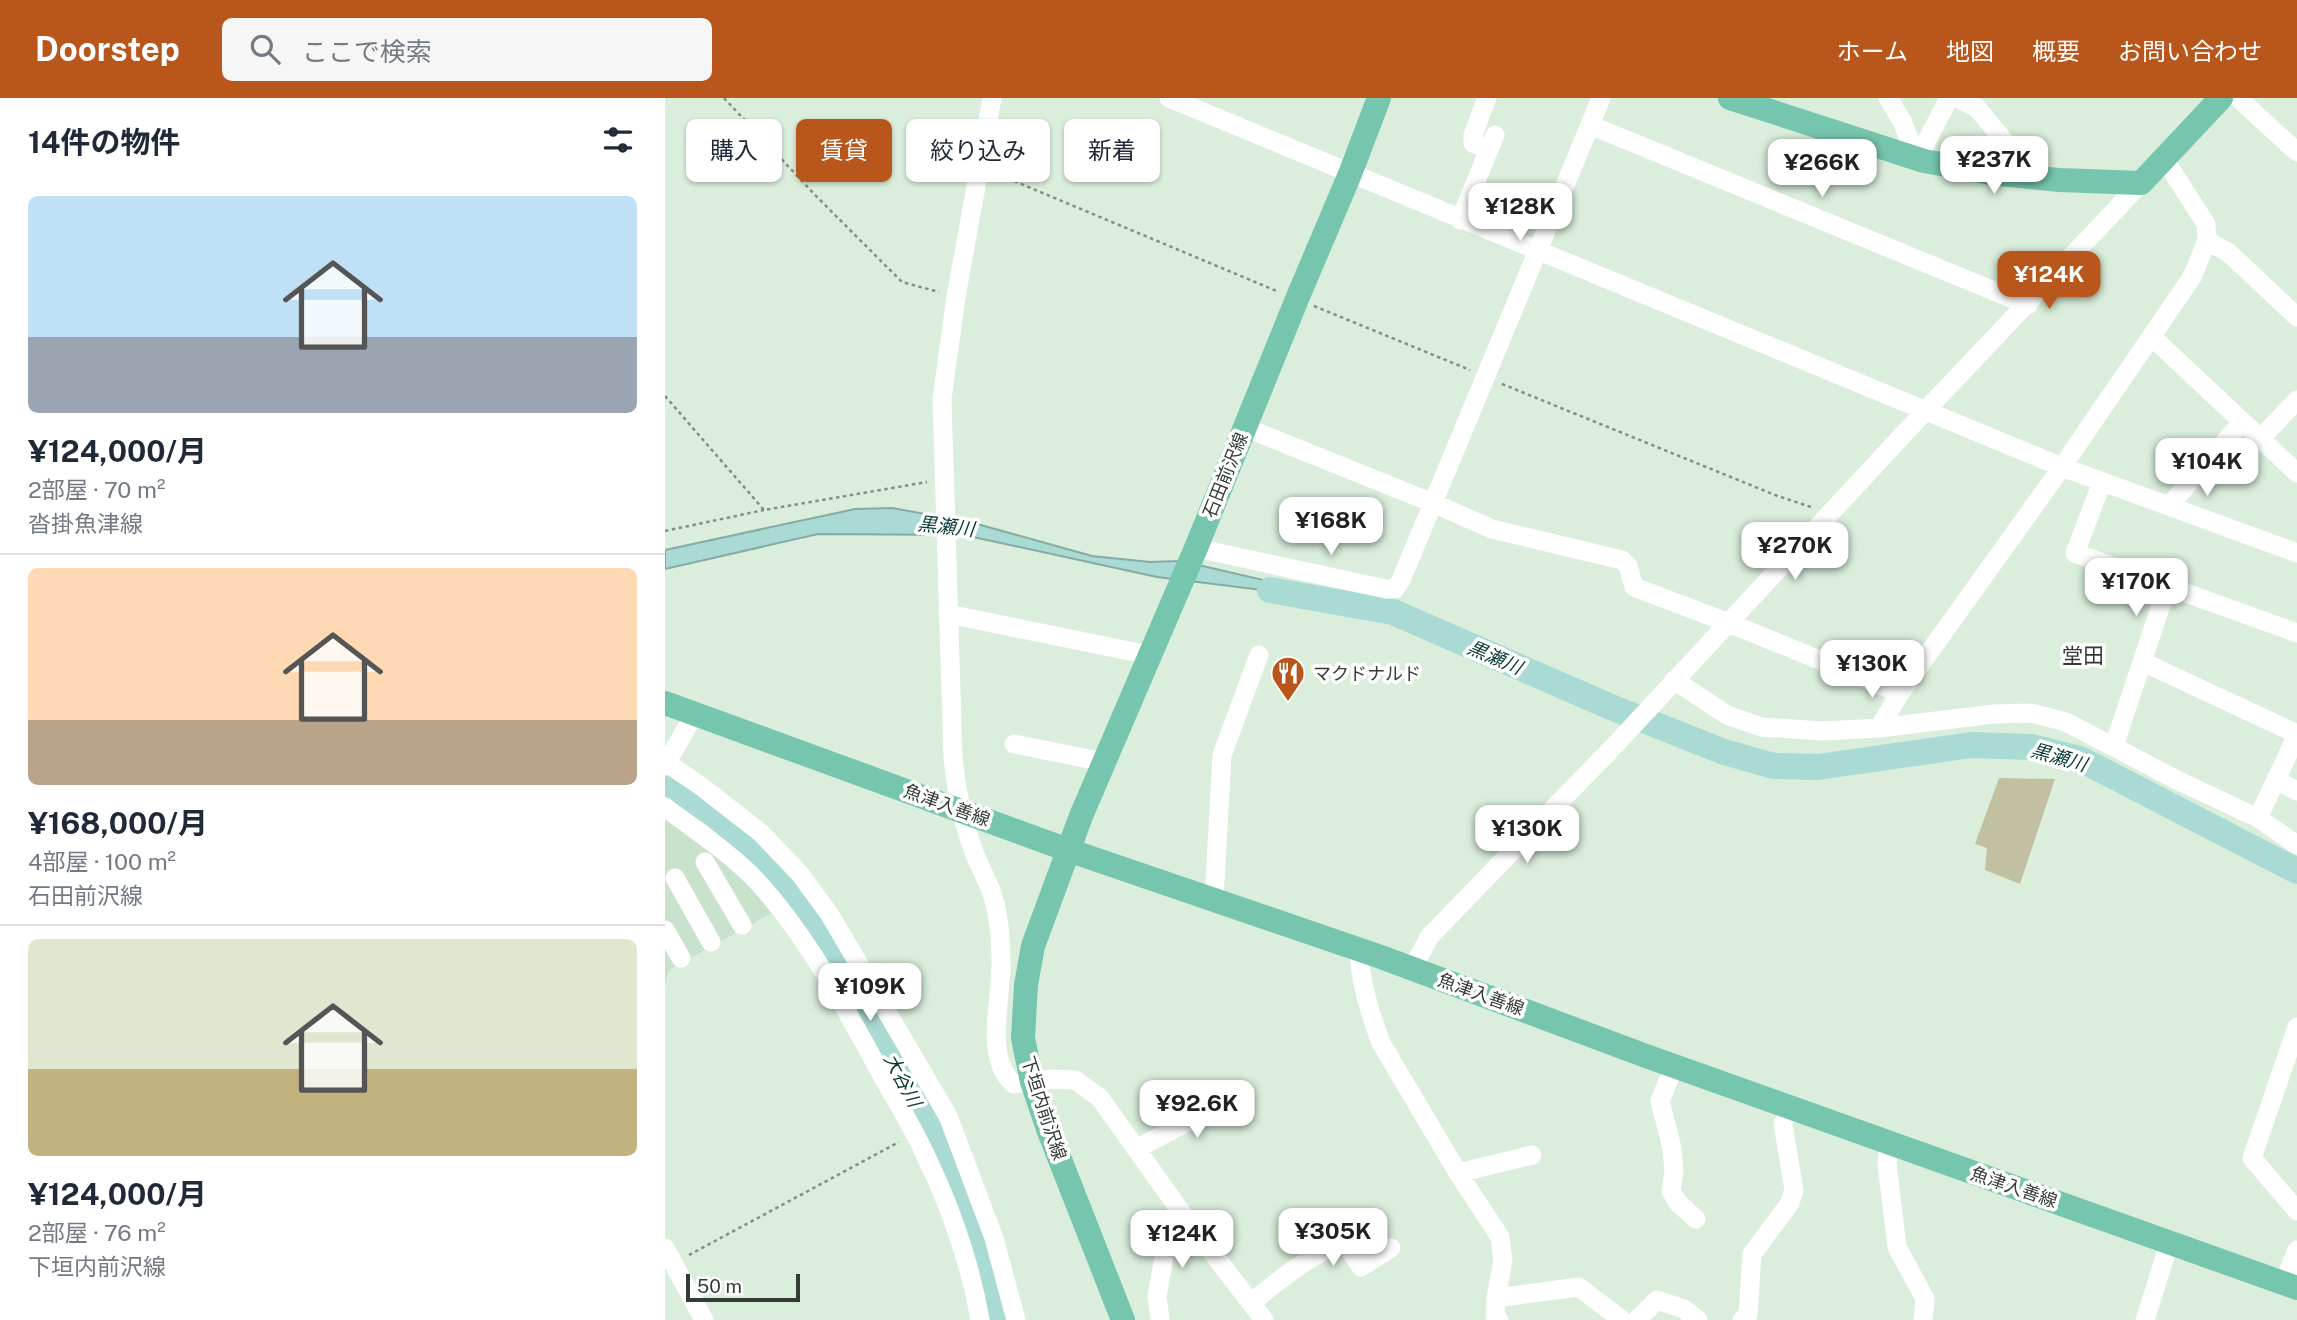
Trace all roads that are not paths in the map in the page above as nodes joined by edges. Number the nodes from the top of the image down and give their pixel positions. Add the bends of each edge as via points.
1 (992, 98) edge
2 (1170, 98) edge
3 (1379, 98) edge
4 (1487, 98) edge
5 (1601, 98) edge
6 (1730, 98) edge
7 (1888, 98) edge
8 (1949, 98) edge
9 (1958, 98) edge
10 (2223, 99) edge
11 (1781, 106) edge
12 (1590, 125) junction
13 (2297, 152) edge
14 (1917, 160) junction
15 (2165, 160) junction
16 (1350, 174) junction
17 (2028, 177) junction
18 (2141, 183) junction
19 (1460, 220) junction
20 (2207, 241) junction
21 (1538, 252) junction
22 (2028, 305) junction
23 (2297, 317) edge
24 (2152, 337) junction
25 (2297, 400) edge
26 (1927, 410) junction
27 (2242, 422) junction
28 (1244, 427) junction
29 (2260, 439) junction
30 (2062, 467) junction
31 (2297, 474) edge
32 (2102, 482) junction
33 (1433, 503) junction
34 (2169, 506) junction
35 (1196, 548) junction
36 (2297, 553) edge
37 (2167, 587) junction
38 (948, 614) junction
39 (1729, 623) junction
40 (2297, 633) edge
41 (1149, 655) junction
42 (1259, 655) dead end
43 (2143, 662) junction
44 (1667, 688) junction
45 (1900, 694) junction
46 (665, 703) edge
47 (695, 713) junction
48 (1879, 728) junction
49 (2297, 734) edge
50 (1014, 744) dead end
51 (2114, 746) junction
52 (1104, 762) junction
53 (666, 764) edge
54 (2276, 780) junction
55 (2297, 791) edge
56 (665, 807) edge
57 (2258, 818) junction
58 (2297, 845) edge
59 (1068, 850) junction
60 (724, 852) junction
61 (705, 862) junction
62 (670, 881) edge
63 (1214, 899) junction
64 (742, 925) dead end
65 (665, 930) edge
66 (711, 942) dead end
67 (1359, 950) junction
68 (681, 958) dead end
69 (1412, 969) junction
70 (2297, 1027) edge
71 (1674, 1066) junction
72 (1033, 1082) junction
73 (1238, 1095) dead end
74 (1790, 1107) junction
75 (1889, 1142) junction
76 (1136, 1149) junction
77 (1532, 1155) dead end
78 (1458, 1173) junction
79 (2297, 1212) edge
80 (1184, 1216) junction
81 (1696, 1219) dead end
82 (2169, 1244) junction
83 (1391, 1248) dead end
84 (2297, 1250) edge
85 (669, 1255) edge
86 (2290, 1285) edge
87 (1496, 1298) junction
88 (1251, 1303) junction
89 (704, 1320) edge
90 (980, 1320) edge
91 (1016, 1320) edge
92 (1123, 1320) edge
93 (1160, 1320) edge
94 (1264, 1320) edge
95 (1499, 1320) edge
96 (1622, 1320) edge
97 (1637, 1320) edge
98 (1697, 1320) edge
99 (1742, 1320) edge
100 (1923, 1320) edge
101 (2145, 1320) edge

1 - 38 street via 942,399
2 - 16 street
3 - 16 main road, 石田前沢線
4 - 19 street via 1473,143 1492,143
5 - 12 street
6 - 11 main road
7 - 14 street
8 - 14 street
9 - 17 street via 1977,108 2017,155
10 - 13 street
10 - 15 main road
11 - 14 main road
12 - 21 street
12 - 22 street
14 - 17 main road
15 - 18 main road
15 - 20 street via 2206,224
16 - 19 street
16 - 28 main road, 石田前沢線
17 - 18 main road
18 - 22 street
19 - 21 street
20 - 23 street via 2228,252
20 - 24 street via 2192,277
21 - 26 street
21 - 33 street
22 - 26 street
24 - 27 street
24 - 30 street
25 - 29 street
26 - 30 street
26 - 39 street
27 - 29 street
27 - 34 street
28 - 33 street
28 - 35 main road, 石田前沢線
29 - 31 street
30 - 32 street
30 - 45 street
32 - 34 street
32 - 37 street via 2075,552
33 - 35 street via 1395,589
33 - 39 street via 1492,529 1622,559 1634,587
34 - 36 street
35 - 41 main road, 石田前沢線
37 - 40 street
37 - 43 street
38 - 41 street
38 - 72 street via 955,779 998,920 998,1056 1005,1076 1014,1084
39 - 44 street
39 - 45 street
41 - 52 main road, 石田前沢線
42 - 63 street via 1222,755
43 - 49 street
43 - 51 street
44 - 48 street via 1761,727
44 - 69 street via 1430,936
45 - 48 street
46 - 47 main road, 魚津入善線
47 - 53 street
47 - 59 main road, 魚津入善線
48 - 51 street via 2031,713 2066,722
49 - 54 street
50 - 52 street
51 - 57 street
52 - 59 main road, 石田前沢線
53 - 91 street via 761,833 830,915 948,1116 995,1238
54 - 55 street
54 - 57 street
56 - 60 street
57 - 58 street
59 - 63 main road, 魚津入善線
59 - 72 main road, 下垣内前沢線 via 1033,946 1026,985 1023,1038
60 - 61 street
60 - 90 street via 799,932 914,1134 960,1241
61 - 62 street
61 - 64 street
62 - 66 street
63 - 67 main road, 魚津入善線
65 - 68 street
67 - 69 main road, 魚津入善線
67 - 78 street via 1381,1043
69 - 71 main road, 魚津入善線
70 - 79 street via 2252,1158
71 - 74 main road, 魚津入善線
71 - 81 street via 1660,1101 1672,1148 1671,1191
72 - 76 street via 1075,1080 1100,1098
72 - 92 main road, 下垣内前沢線
73 - 76 street
74 - 75 main road, 魚津入善線
74 - 99 street via 1783,1124 1794,1190 1752,1254 1748,1315
75 - 82 main road, 魚津入善線
75 - 100 street via 1887,1164 1897,1247 1925,1299
76 - 80 street
77 - 78 street
78 - 87 street via 1500,1237 1503,1260
80 - 88 street
80 - 93 street via 1165,1252 1157,1296
82 - 86 main road, 魚津入善線
82 - 101 street
83 - 88 street via 1361,1267 1344,1241 1282,1278
84 - 86 street
85 - 89 street
87 - 95 street
87 - 96 street via 1579,1287
88 - 94 street
97 - 98 street via 1657,1300 1684,1308

